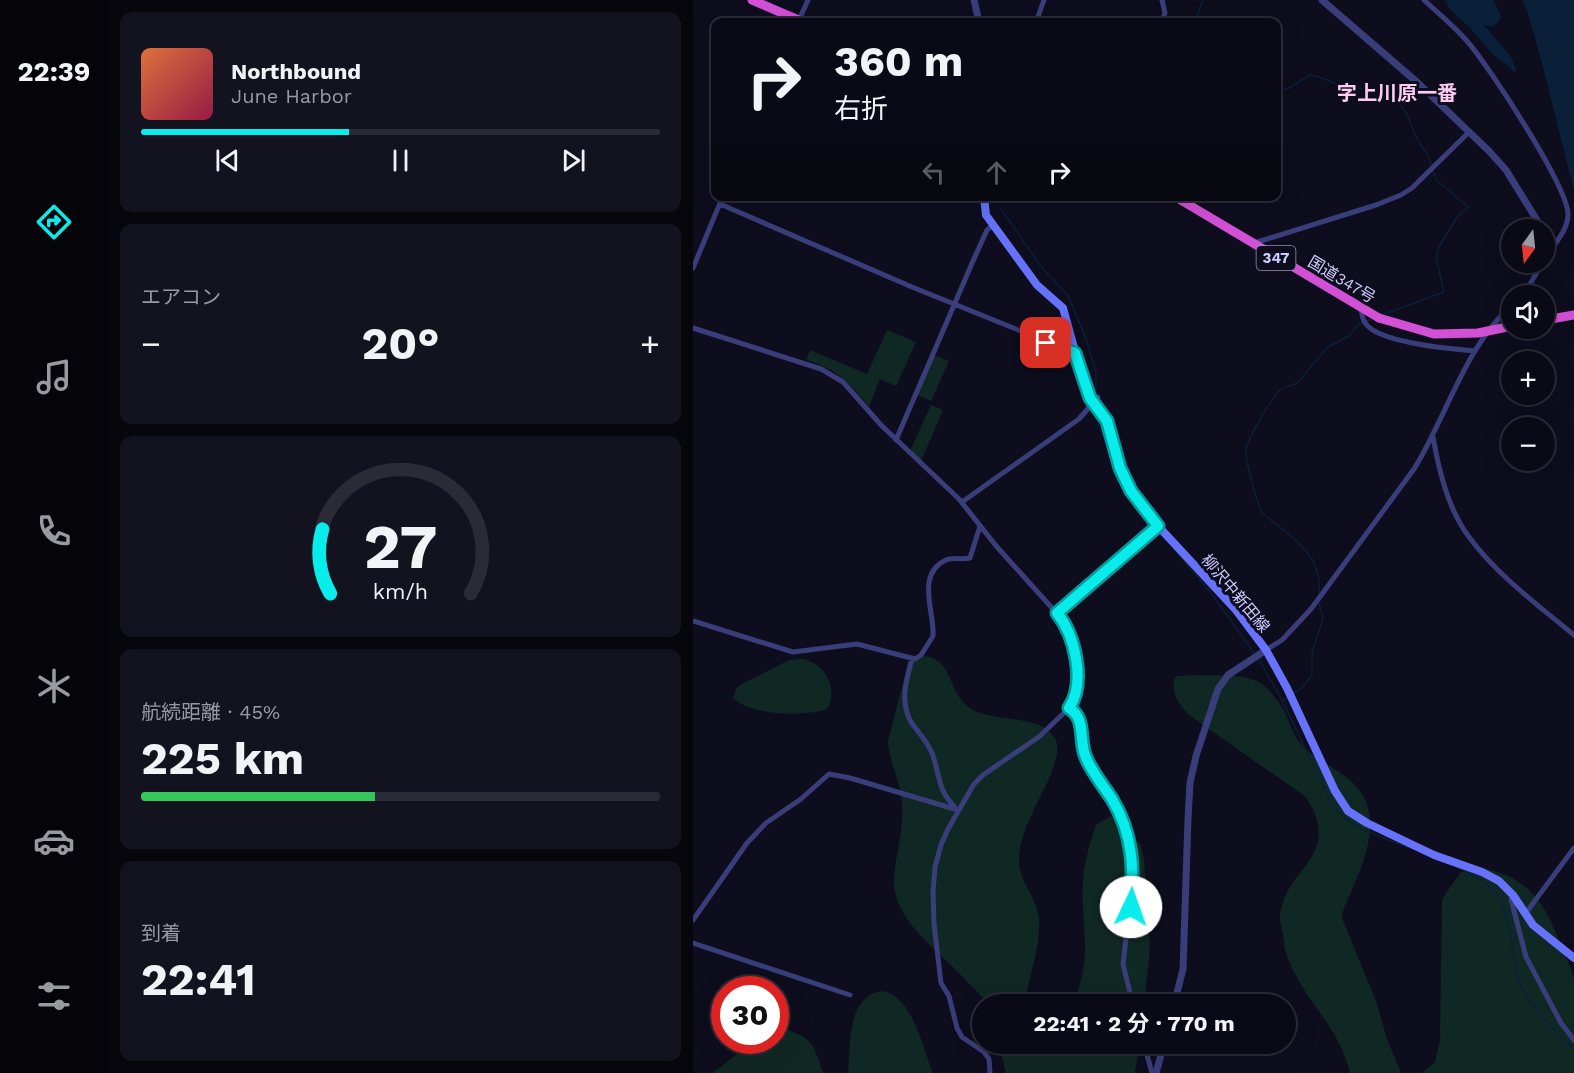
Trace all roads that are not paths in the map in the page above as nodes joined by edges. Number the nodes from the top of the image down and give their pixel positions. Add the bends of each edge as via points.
1 (752, 0) edge
2 (808, 0) edge
3 (974, 0) edge
4 (1044, 0) edge
5 (1162, 0) edge
6 (1321, 0) edge
7 (1424, 0) edge
8 (791, 18) edge
9 (801, 18) edge
10 (978, 18) edge
11 (1038, 18) edge
12 (1163, 18) edge
13 (1469, 132) junction
14 (721, 201) edge
15 (985, 201) edge
16 (1182, 201) edge
17 (720, 204) junction
18 (1537, 219) edge
19 (993, 225) junction
20 (1555, 242) edge
21 (1253, 244) junction
22 (693, 268) edge
23 (954, 303) junction
24 (1361, 313) junction
25 (1501, 315) edge
26 (1574, 315) edge
27 (1555, 318) edge
28 (693, 328) edge
29 (1501, 328) edge
30 (1475, 351) junction
31 (1075, 353) junction
32 (1096, 400) junction
33 (1433, 436) junction
34 (896, 440) junction
35 (962, 502) junction
36 (980, 526) junction
37 (1158, 526) junction
38 (1057, 613) junction
39 (693, 621) edge
40 (1574, 635) edge
41 (1263, 652) junction
42 (912, 658) junction
43 (1069, 708) junction
44 (958, 810) junction
45 (1574, 848) edge
46 (1513, 896) junction
47 (1525, 914) junction
48 (693, 920) edge
49 (693, 943) edge
50 (1574, 958) edge
51 (1130, 994) edge
52 (1176, 994) edge
53 (850, 995) dead end
54 (1574, 1040) edge
55 (1147, 1054) edge
56 (1161, 1054) edge
57 (990, 1073) edge
58 (1154, 1073) edge

1 - 8 highway
2 - 9 street
3 - 10 street
4 - 11 street
5 - 12 street
6 - 13 street via 1411,76
7 - 20 street via 1467,41 1553,171 1568,215
13 - 18 street via 1506,170
13 - 21 street via 1412,188 1376,205
14 - 17 street
15 - 19 main road, 柳沢中新田線 via 986,215
16 - 21 highway, 国道347号 / 347
17 - 22 street
17 - 23 street
19 - 23 street via 987,230
19 - 31 main road, 柳沢中新田線 via 1037,285 1063,308
21 - 24 highway, 国道347号 / 347
23 - 31 street
23 - 34 street
24 - 29 highway, 国道347号 / 347, bridge via 1434,333 1478,333
24 - 30 street via 1374,331
25 - 30 street
26 - 27 highway
28 - 34 street via 831,374
30 - 33 street
31 - 32 main road, 柳沢中新田線 via 1083,380
32 - 35 street via 1079,419
32 - 37 main road, 柳沢中新田線 via 1131,491
33 - 40 street via 1445,490 1469,537
33 - 41 street via 1414,469 1324,593 1282,640
34 - 35 street
35 - 36 street
36 - 38 street
36 - 42 street via 970,558 947,560 932,574 928,596 933,636 921,655
37 - 38 street
37 - 41 main road, 柳沢中新田線 via 1236,610
38 - 43 street via 1071,639 1077,672 1078,690
39 - 42 street via 793,652 857,644
41 - 46 main road, 柳沢中新田線 via 1287,688 1348,811 1434,855 1482,872 1499,881
41 - 52 street via 1228,675 1218,689 1196,756 1190,783 1182,969
42 - 44 street via 904,686 910,720 930,749 941,790
43 - 44 street via 1040,736 983,775
43 - 51 street via 1077,716 1085,756 1120,812 1129,840 1132,887 1123,964
44 - 48 street via 829,774 766,823 747,843
44 - 57 street via 937,856 933,892 941,983 949,996 957,1028 967,1041 984,1052
45 - 47 street
46 - 47 main road, 柳沢中新田線
46 - 54 street via 1526,957
47 - 50 main road, 柳沢中新田線
49 - 53 street
55 - 58 street
56 - 58 street

